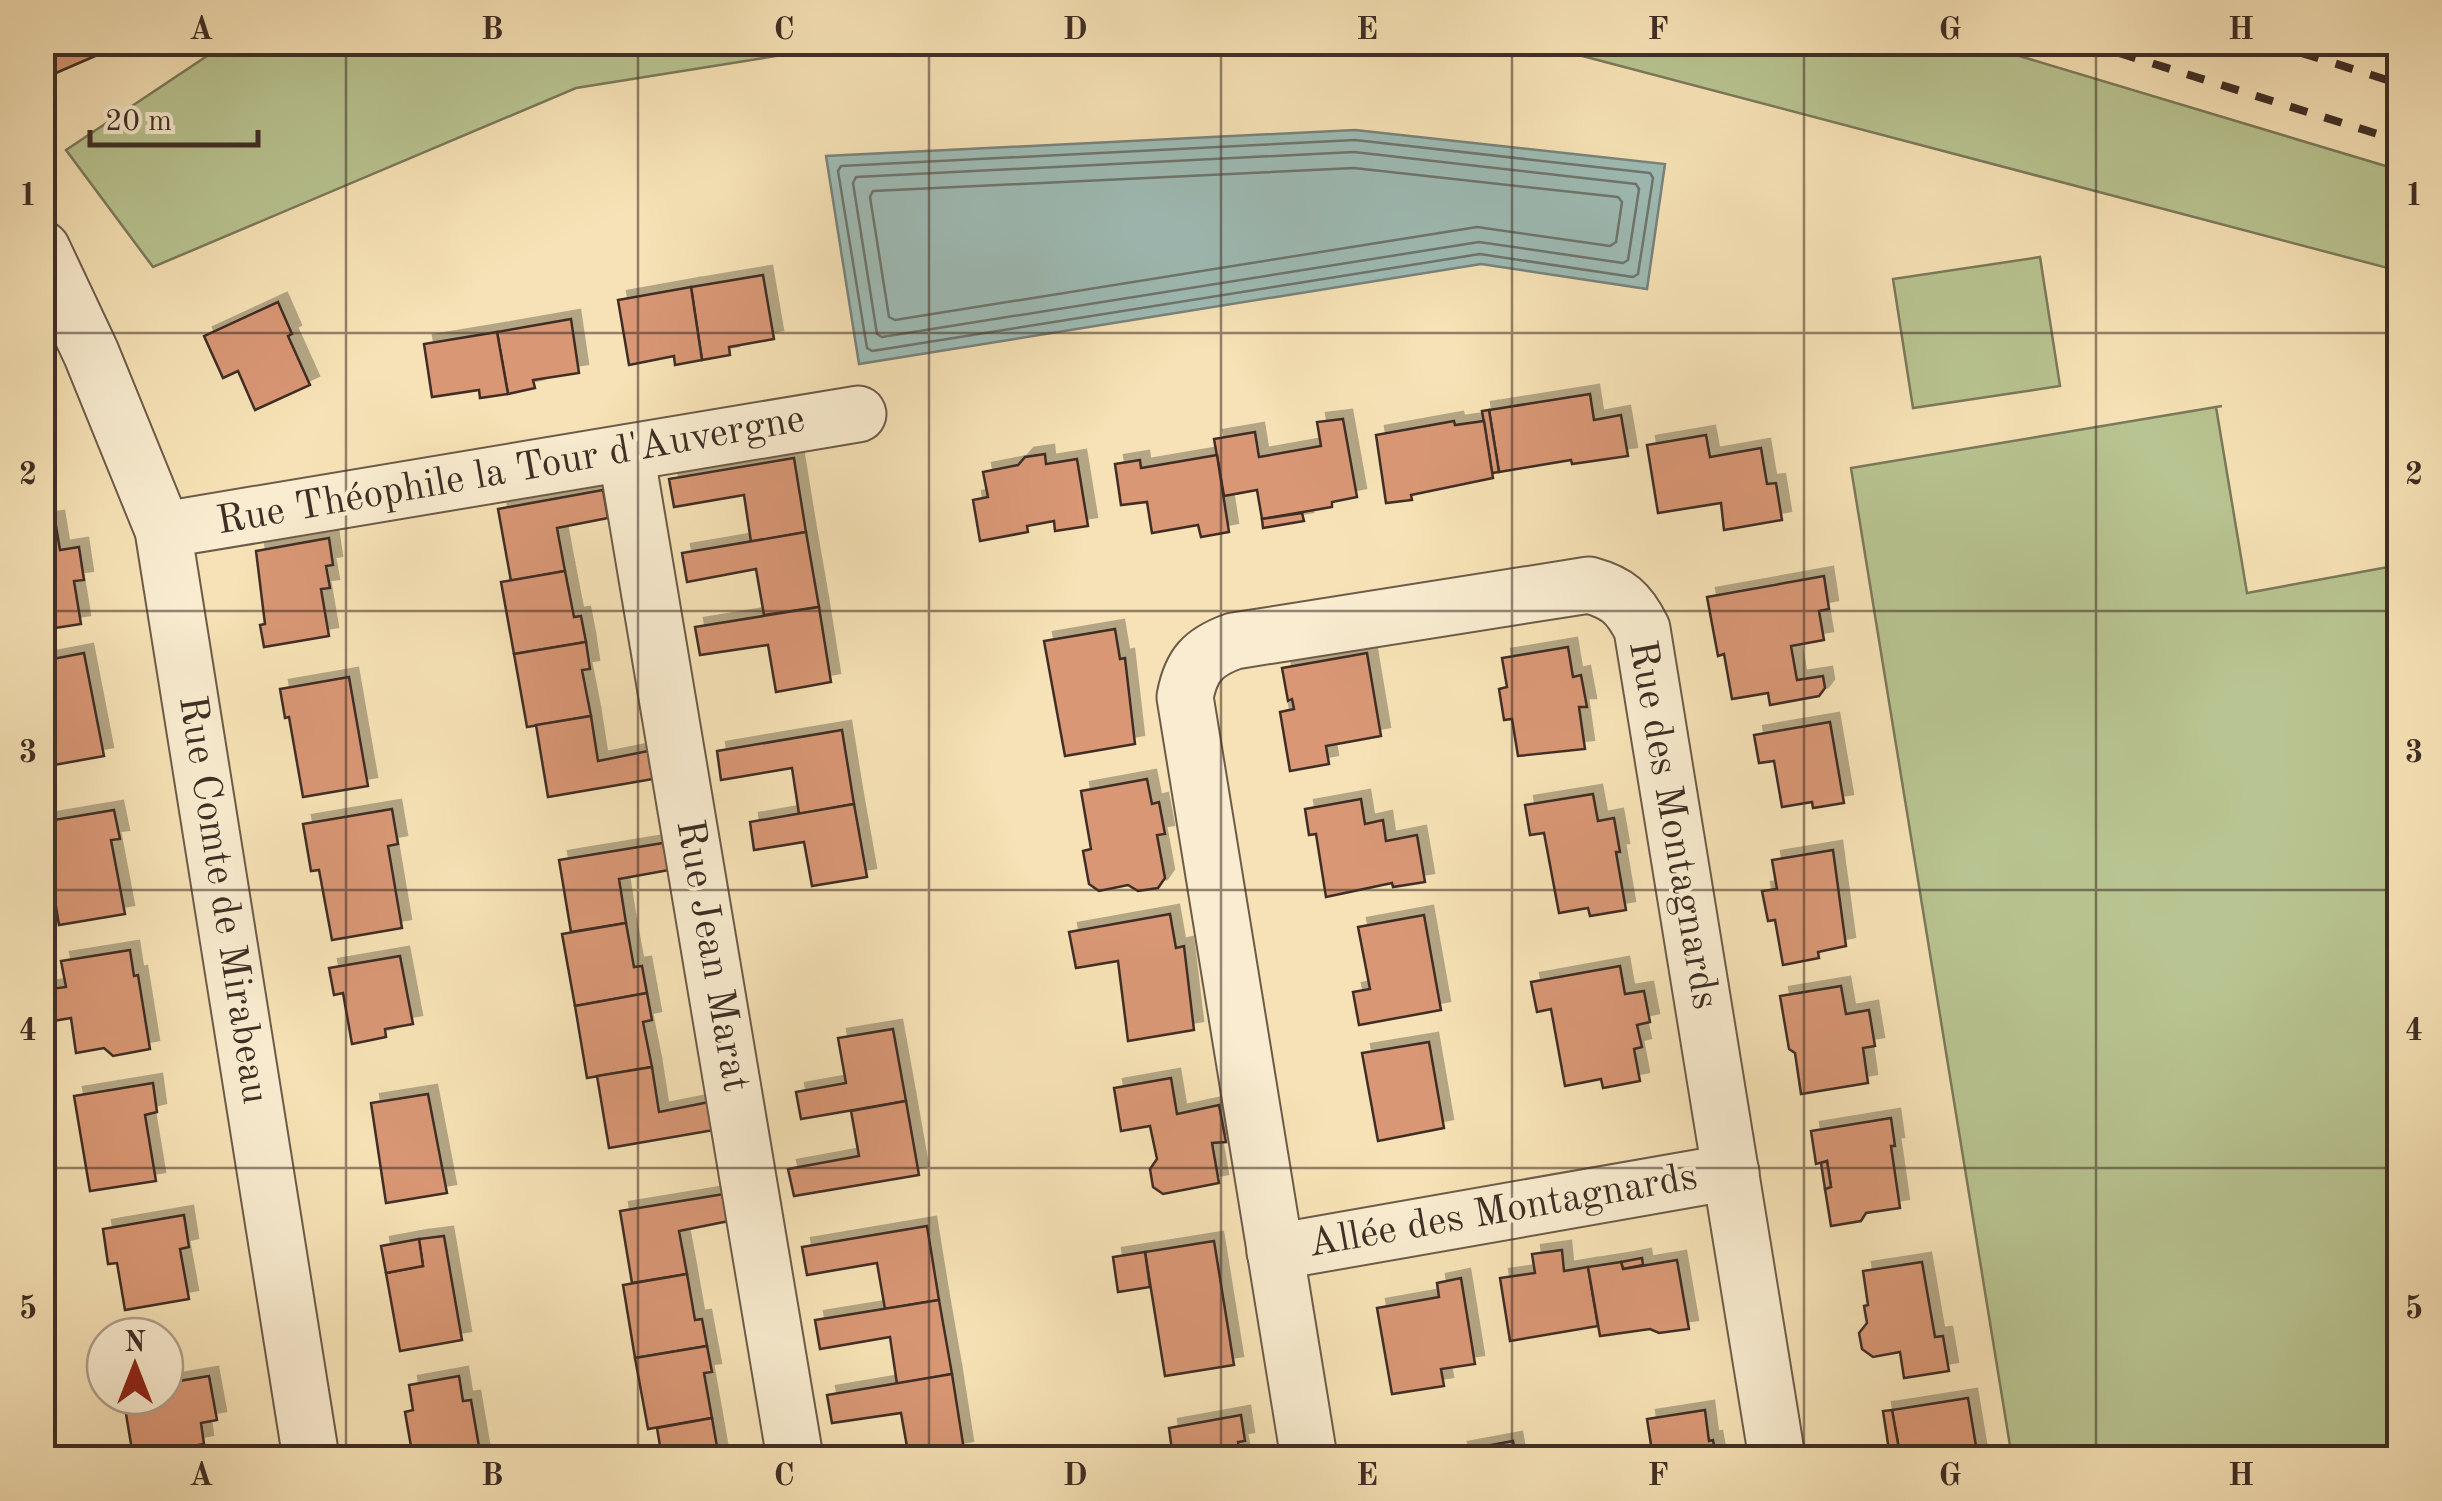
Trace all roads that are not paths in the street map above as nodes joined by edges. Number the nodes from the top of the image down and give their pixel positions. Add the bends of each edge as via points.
1 (42, 249) edge
2 (858, 414) dead end
3 (626, 453) junction
4 (163, 530) junction
5 (1731, 1172) junction
6 (1275, 1252) junction
7 (311, 1458) edge
8 (795, 1458) edge
9 (1308, 1458) edge
10 (1778, 1458) edge

1 - 4 street, Rue Comte de Mirabeau
2 - 3 street, Rue Théophile la Tour d'Auvergne
3 - 4 street, Rue Théophile la Tour d'Auvergne
3 - 8 street, Rue Jean Marat
4 - 7 street, Rue Comte de Mirabeau
5 - 6 street, Allée des Montagnards
5 - 6 street, Rue des Montagnards via 1642,629 1631,607 1614,592 1562,587 1234,641 1197,661 1185,697
5 - 10 street, Rue des Montagnards
6 - 9 street, Rue des Montagnards

